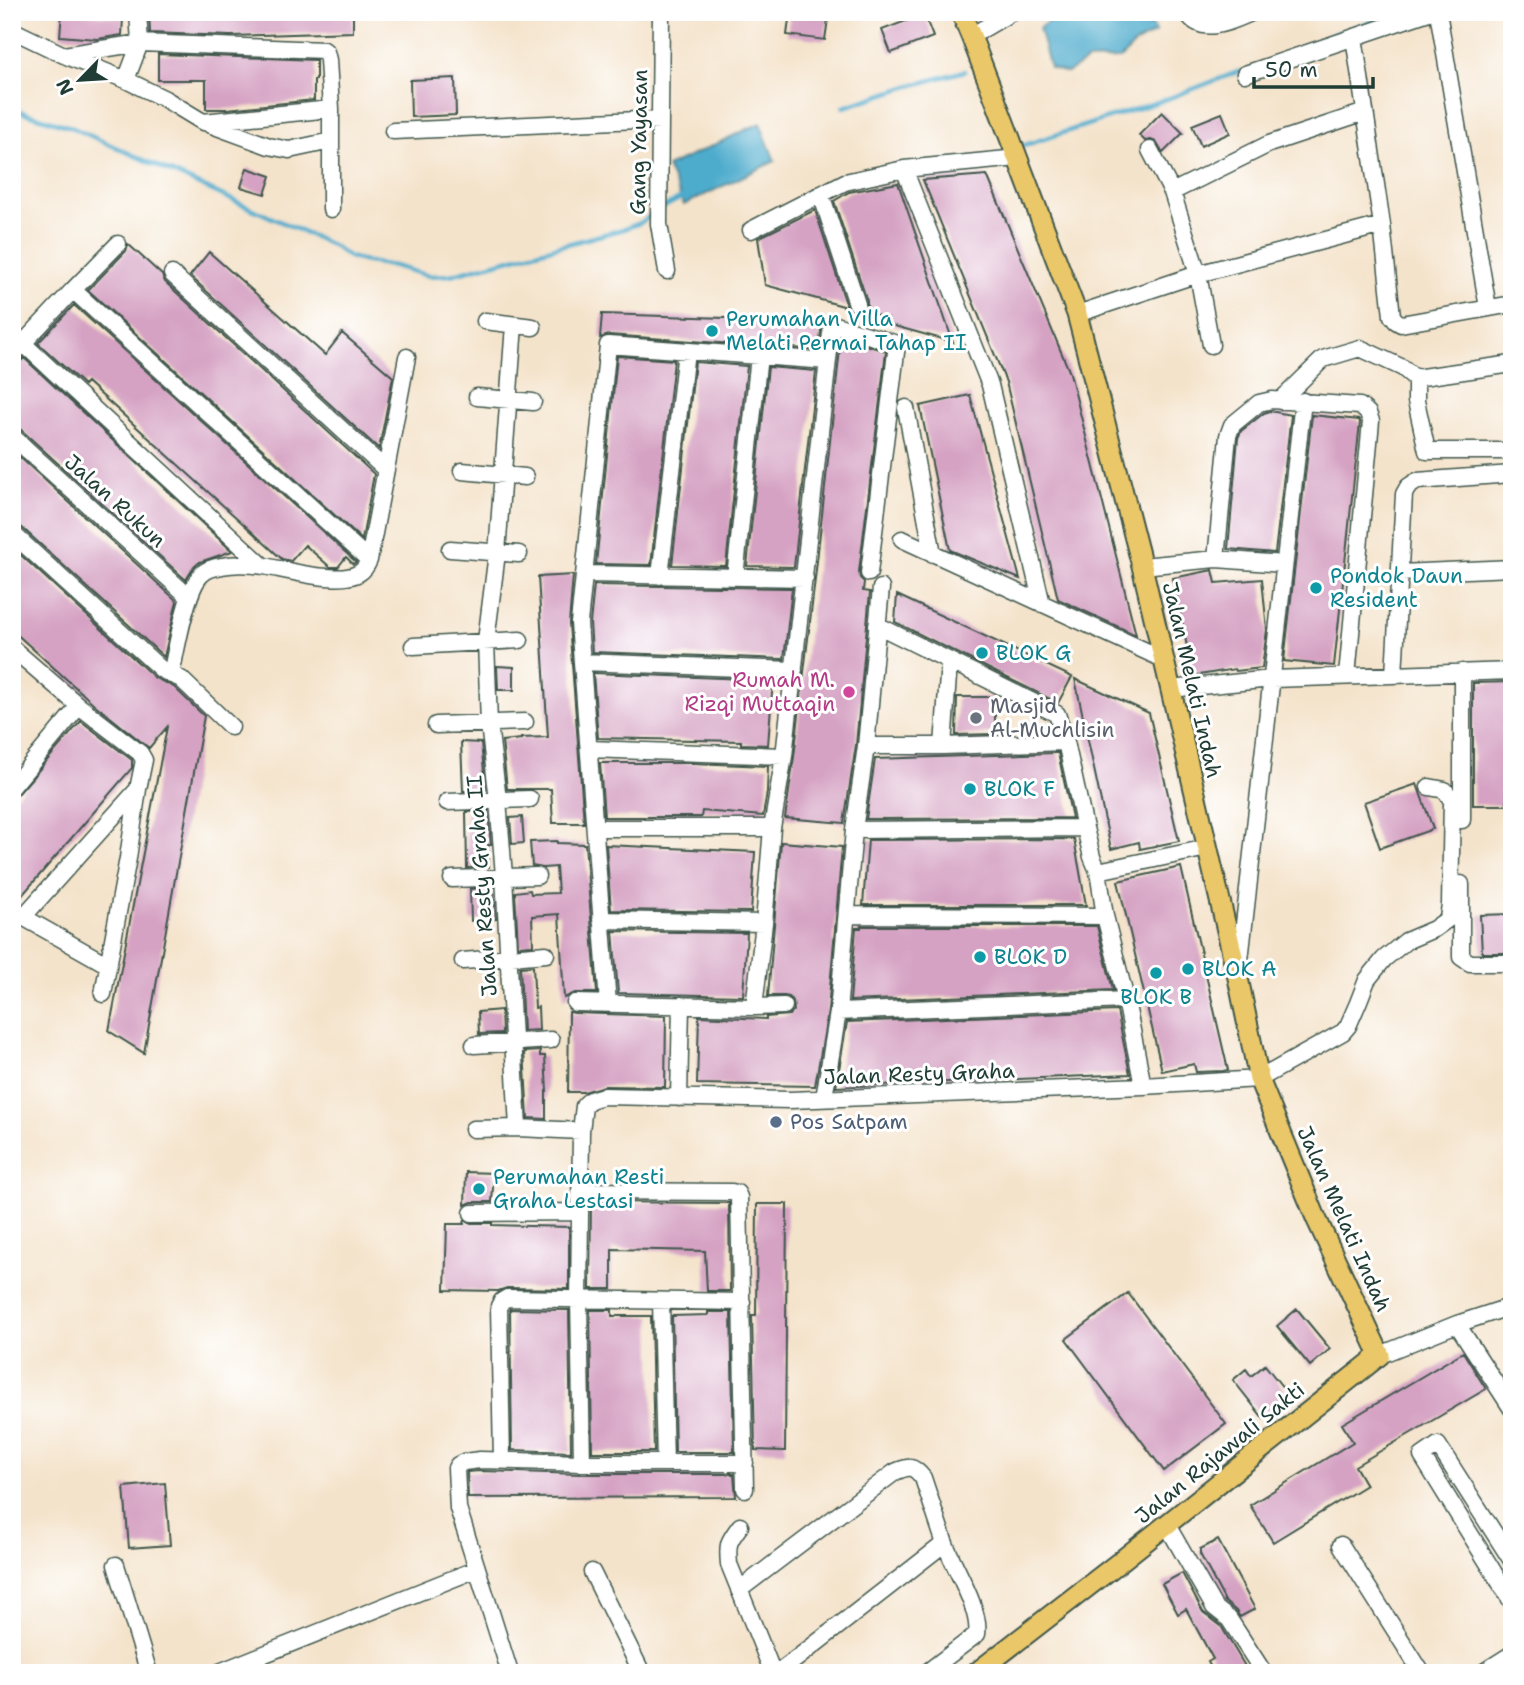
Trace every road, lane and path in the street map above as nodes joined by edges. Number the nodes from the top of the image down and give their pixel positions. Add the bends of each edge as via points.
1 (138, 12) edge
2 (661, 12) edge
3 (961, 12) edge
4 (1012, 12) edge
5 (1187, 12) edge
6 (1253, 12) edge
7 (1429, 12) edge
8 (1438, 12) edge
9 (12, 30) edge
10 (971, 36) junction
11 (1354, 37) junction
12 (140, 43) junction
13 (64, 55) junction
14 (1245, 74) dead end
15 (126, 80) junction
16 (331, 109) junction
17 (1365, 113) junction
18 (660, 121) junction
19 (202, 122) junction
20 (393, 131) dead end
21 (331, 141) junction
22 (1150, 150) dead end
23 (1018, 158) junction
24 (904, 169) junction
25 (1172, 192) junction
26 (821, 194) junction
27 (331, 209) dead end
28 (1382, 225) junction
29 (751, 230) dead end
30 (118, 244) dead end
31 (667, 271) dead end
32 (172, 274) dead end
33 (1198, 274) junction
34 (74, 290) junction
35 (857, 304) dead end
36 (1512, 304) edge
37 (1488, 308) junction
38 (1077, 314) junction
39 (485, 321) dead end
40 (514, 325) junction
41 (533, 327) dead end
42 (16, 344) edge
43 (1211, 345) dead end
44 (686, 351) junction
45 (759, 356) junction
46 (407, 357) dead end
47 (828, 361) junction
48 (1512, 364) edge
49 (1416, 378) junction
50 (477, 397) dead end
51 (508, 400) junction
52 (1280, 401) junction
53 (1303, 401) junction
54 (533, 402) dead end
55 (906, 408) dead end
56 (12, 436) edge
57 (1512, 451) edge
58 (386, 470) junction
59 (462, 471) dead end
60 (1512, 474) edge
61 (502, 475) junction
62 (525, 477) dead end
63 (12, 533) edge
64 (902, 539) dead end
65 (450, 549) dead end
66 (497, 553) junction
67 (519, 554) dead end
68 (933, 554) junction
69 (1216, 559) junction
70 (369, 560) junction
71 (1284, 564) junction
72 (262, 565) junction
73 (1142, 566) junction
74 (1512, 568) edge
75 (869, 573) dead end
76 (1400, 573) junction
77 (584, 574) junction
78 (660, 576) junction
79 (735, 577) junction
80 (805, 578) junction
81 (881, 588) dead end
82 (189, 597) junction
83 (1042, 604) junction
84 (877, 625) junction
85 (520, 640) dead end
86 (486, 641) junction
87 (413, 646) dead end
88 (12, 648) edge
89 (1163, 659) junction
90 (582, 662) junction
91 (949, 662) junction
92 (794, 670) junction
93 (1512, 671) edge
94 (1462, 672) junction
95 (170, 675) junction
96 (1394, 675) junction
97 (1347, 676) junction
98 (1272, 679) junction
99 (1170, 689) junction
100 (79, 706) junction
101 (525, 722) dead end
102 (489, 724) junction
103 (436, 725) dead end
104 (231, 727) dead end
105 (1066, 742) junction
106 (866, 746) junction
107 (943, 746) junction
108 (589, 748) junction
109 (784, 756) junction
110 (12, 787) edge
111 (1429, 787) dead end
112 (138, 789) junction
113 (530, 799) dead end
114 (498, 800) junction
115 (447, 802) dead end
116 (595, 828) junction
117 (772, 828) junction
118 (1085, 828) junction
119 (853, 830) junction
120 (1207, 848) junction
121 (1098, 871) junction
122 (504, 876) junction
123 (537, 876) dead end
124 (452, 878) dead end
125 (17, 912) edge
126 (847, 915) junction
127 (1105, 916) junction
128 (601, 920) junction
129 (764, 923) junction
130 (546, 954) dead end
131 (508, 956) junction
132 (463, 961) dead end
133 (1512, 963) edge
134 (108, 965) junction
135 (1238, 978) junction
136 (103, 994) dead end
137 (1126, 1000) junction
138 (575, 1003) dead end
139 (608, 1004) junction
140 (681, 1005) junction
141 (784, 1006) dead end
142 (754, 1007) junction
143 (838, 1012) junction
144 (551, 1040) dead end
145 (513, 1043) junction
146 (474, 1045) dead end
147 (1258, 1079) junction
148 (1143, 1086) junction
149 (680, 1098) junction
150 (824, 1098) junction
151 (472, 1129) dead end
152 (518, 1129) junction
153 (581, 1131) junction
154 (580, 1191) junction
155 (580, 1212) junction
156 (472, 1213) dead end
157 (579, 1301) junction
158 (661, 1301) junction
159 (742, 1302) junction
160 (1512, 1306) edge
161 (1457, 1324) junction
162 (1380, 1355) junction
163 (1512, 1409) edge
164 (502, 1460) junction
165 (582, 1463) junction
166 (665, 1463) junction
167 (745, 1463) junction
168 (745, 1489) dead end
169 (1167, 1525) junction
170 (740, 1527) dead end
171 (945, 1543) junction
172 (1341, 1545) dead end
173 (1512, 1561) edge
174 (116, 1566) dead end
175 (477, 1569) junction
176 (592, 1572) dead end
177 (739, 1590) junction
178 (1512, 1602) edge
179 (1512, 1654) edge
180 (149, 1673) edge
181 (217, 1673) edge
182 (510, 1673) edge
183 (642, 1673) edge
184 (776, 1673) edge
185 (926, 1673) edge
186 (976, 1673) edge
187 (1264, 1673) edge
188 (1422, 1673) edge
189 (1482, 1673) edge

1 - 12 street
2 - 18 street, Gang Yayasan
3 - 10 main road, Jalan Melati Indah
4 - 10 street
5 - 6 street via 1207,26
7 - 11 street
8 - 37 street
9 - 13 street
10 - 23 main road, Jalan Melati Indah
11 - 14 street
11 - 17 street
12 - 13 street
12 - 15 street
12 - 16 street via 321,49 328,60
13 - 15 street
15 - 19 street
16 - 19 street
16 - 21 street
17 - 25 street via 1269,144
17 - 28 street
18 - 20 street
18 - 31 street, Gang Yayasan via 659,224
19 - 21 street via 289,150
21 - 27 street
22 - 25 street
23 - 24 street
23 - 38 main road, Jalan Melati Indah
24 - 26 street via 845,182
24 - 83 street via 989,385
25 - 33 street
26 - 29 street
26 - 35 street
28 - 33 street
28 - 37 street via 1392,316 1399,324
30 - 34 street
32 - 58 street
33 - 38 street
33 - 43 street
34 - 42 street
34 - 70 street
36 - 37 street
38 - 73 main road, Jalan Melati Indah
39 - 40 street
40 - 41 street
40 - 51 street, Jalan Resty Graha II
42 - 72 street
44 - 45 street
44 - 77 street via 608,345
44 - 78 street
45 - 47 street
45 - 79 street
46 - 58 street
47 - 75 street via 832,324 897,344
47 - 80 street
48 - 49 street
49 - 52 street via 1360,348 1323,359
49 - 57 street via 1427,451
50 - 51 street
51 - 54 street
51 - 61 street, Jalan Resty Graha II
52 - 53 street
52 - 69 street via 1259,403 1232,425
53 - 71 street
53 - 97 street via 1360,406 1371,421
55 - 68 street
56 - 82 street, Jalan Rukun
58 - 70 street
59 - 61 street
60 - 76 street via 1417,481 1408,487
61 - 62 street
61 - 66 street, Jalan Resty Graha II
63 - 95 street
64 - 68 street
65 - 66 street
66 - 67 street
66 - 86 street, Jalan Resty Graha II
68 - 83 street
69 - 71 street
69 - 73 street
70 - 72 street via 357,574 338,577
71 - 98 street
72 - 82 street via 213,568 200,576
73 - 89 main road, Jalan Melati Indah
74 - 76 street
76 - 96 street
77 - 78 street
77 - 90 street via 579,623
78 - 79 street
79 - 80 street
80 - 92 street
81 - 84 street
82 - 95 street
83 - 89 street
84 - 91 street
84 - 106 street
85 - 86 street
86 - 87 street
86 - 102 street, Jalan Resty Graha II
88 - 100 street
89 - 99 main road, Jalan Melati Indah
90 - 92 street
90 - 108 street
91 - 105 street via 1057,715
91 - 107 street
92 - 109 street
93 - 94 street
94 - 96 street
94 - 133 street via 1460,954 1470,963
95 - 104 street via 181,679
96 - 97 street
97 - 98 street
98 - 99 street
98 - 135 street
99 - 120 main road, Jalan Melati Indah
100 - 110 street
100 - 112 street via 139,753 145,763
101 - 102 street
102 - 103 street
102 - 114 street, Jalan Resty Graha II
105 - 107 street
105 - 118 street
106 - 107 street
106 - 119 street
108 - 109 street
108 - 116 street
109 - 117 street
111 - 147 street via 1445,790 1452,801 1448,919 1406,941 1384,959 1367,980 1343,1032
112 - 125 street
112 - 134 street
113 - 114 street
114 - 115 street
114 - 122 street, Jalan Resty Graha II
116 - 117 street
116 - 128 street
117 - 129 street
118 - 119 street
118 - 121 street
119 - 126 street
120 - 121 street
120 - 135 main road, Jalan Melati Indah
121 - 127 street
122 - 123 street
122 - 124 street
122 - 131 street, Jalan Resty Graha II
125 - 134 street
126 - 127 street
126 - 143 street
127 - 137 street
128 - 129 street
128 - 139 street
129 - 142 street
130 - 131 street
131 - 132 street
131 - 145 street, Jalan Resty Graha II
134 - 136 street
135 - 147 main road, Jalan Melati Indah
137 - 143 street
137 - 148 street
138 - 139 street
139 - 140 street
140 - 142 street
140 - 149 street
141 - 142 street
143 - 150 street
144 - 145 street
145 - 146 street
145 - 152 street, Jalan Resty Graha II
147 - 148 street, Jalan Resty Graha
147 - 162 main road, Jalan Melati Indah
148 - 150 street, Jalan Resty Graha
149 - 150 street, Jalan Resty Graha
149 - 153 street, Jalan Resty Graha via 593,1098 584,1106
151 - 152 street
152 - 153 street
153 - 154 street
154 - 155 street
154 - 159 street via 737,1194
155 - 156 street
155 - 157 street
157 - 158 street
157 - 164 street via 507,1298 499,1306
157 - 165 street
158 - 159 street
158 - 166 street
159 - 167 street
160 - 161 street, Jalan Rajawali Sakti
161 - 162 street, Jalan Rajawali Sakti
161 - 163 street
162 - 169 main road, Jalan Rajawali Sakti
164 - 165 street
164 - 175 street via 464,1462 456,1468 458,1508
165 - 166 street
166 - 167 street
167 - 168 street
169 - 186 main road, Jalan Rajawali Sakti
169 - 187 street via 1214,1607 1229,1619
170 - 177 street via 729,1541 728,1552
171 - 177 street via 923,1478 918,1471 904,1468
171 - 184 street
171 - 185 street via 974,1608 978,1629
172 - 188 street
173 - 178 street via 1438,1445 1422,1456
174 - 180 street
175 - 181 street
175 - 182 street
176 - 183 street
177 - 184 street
179 - 189 street

